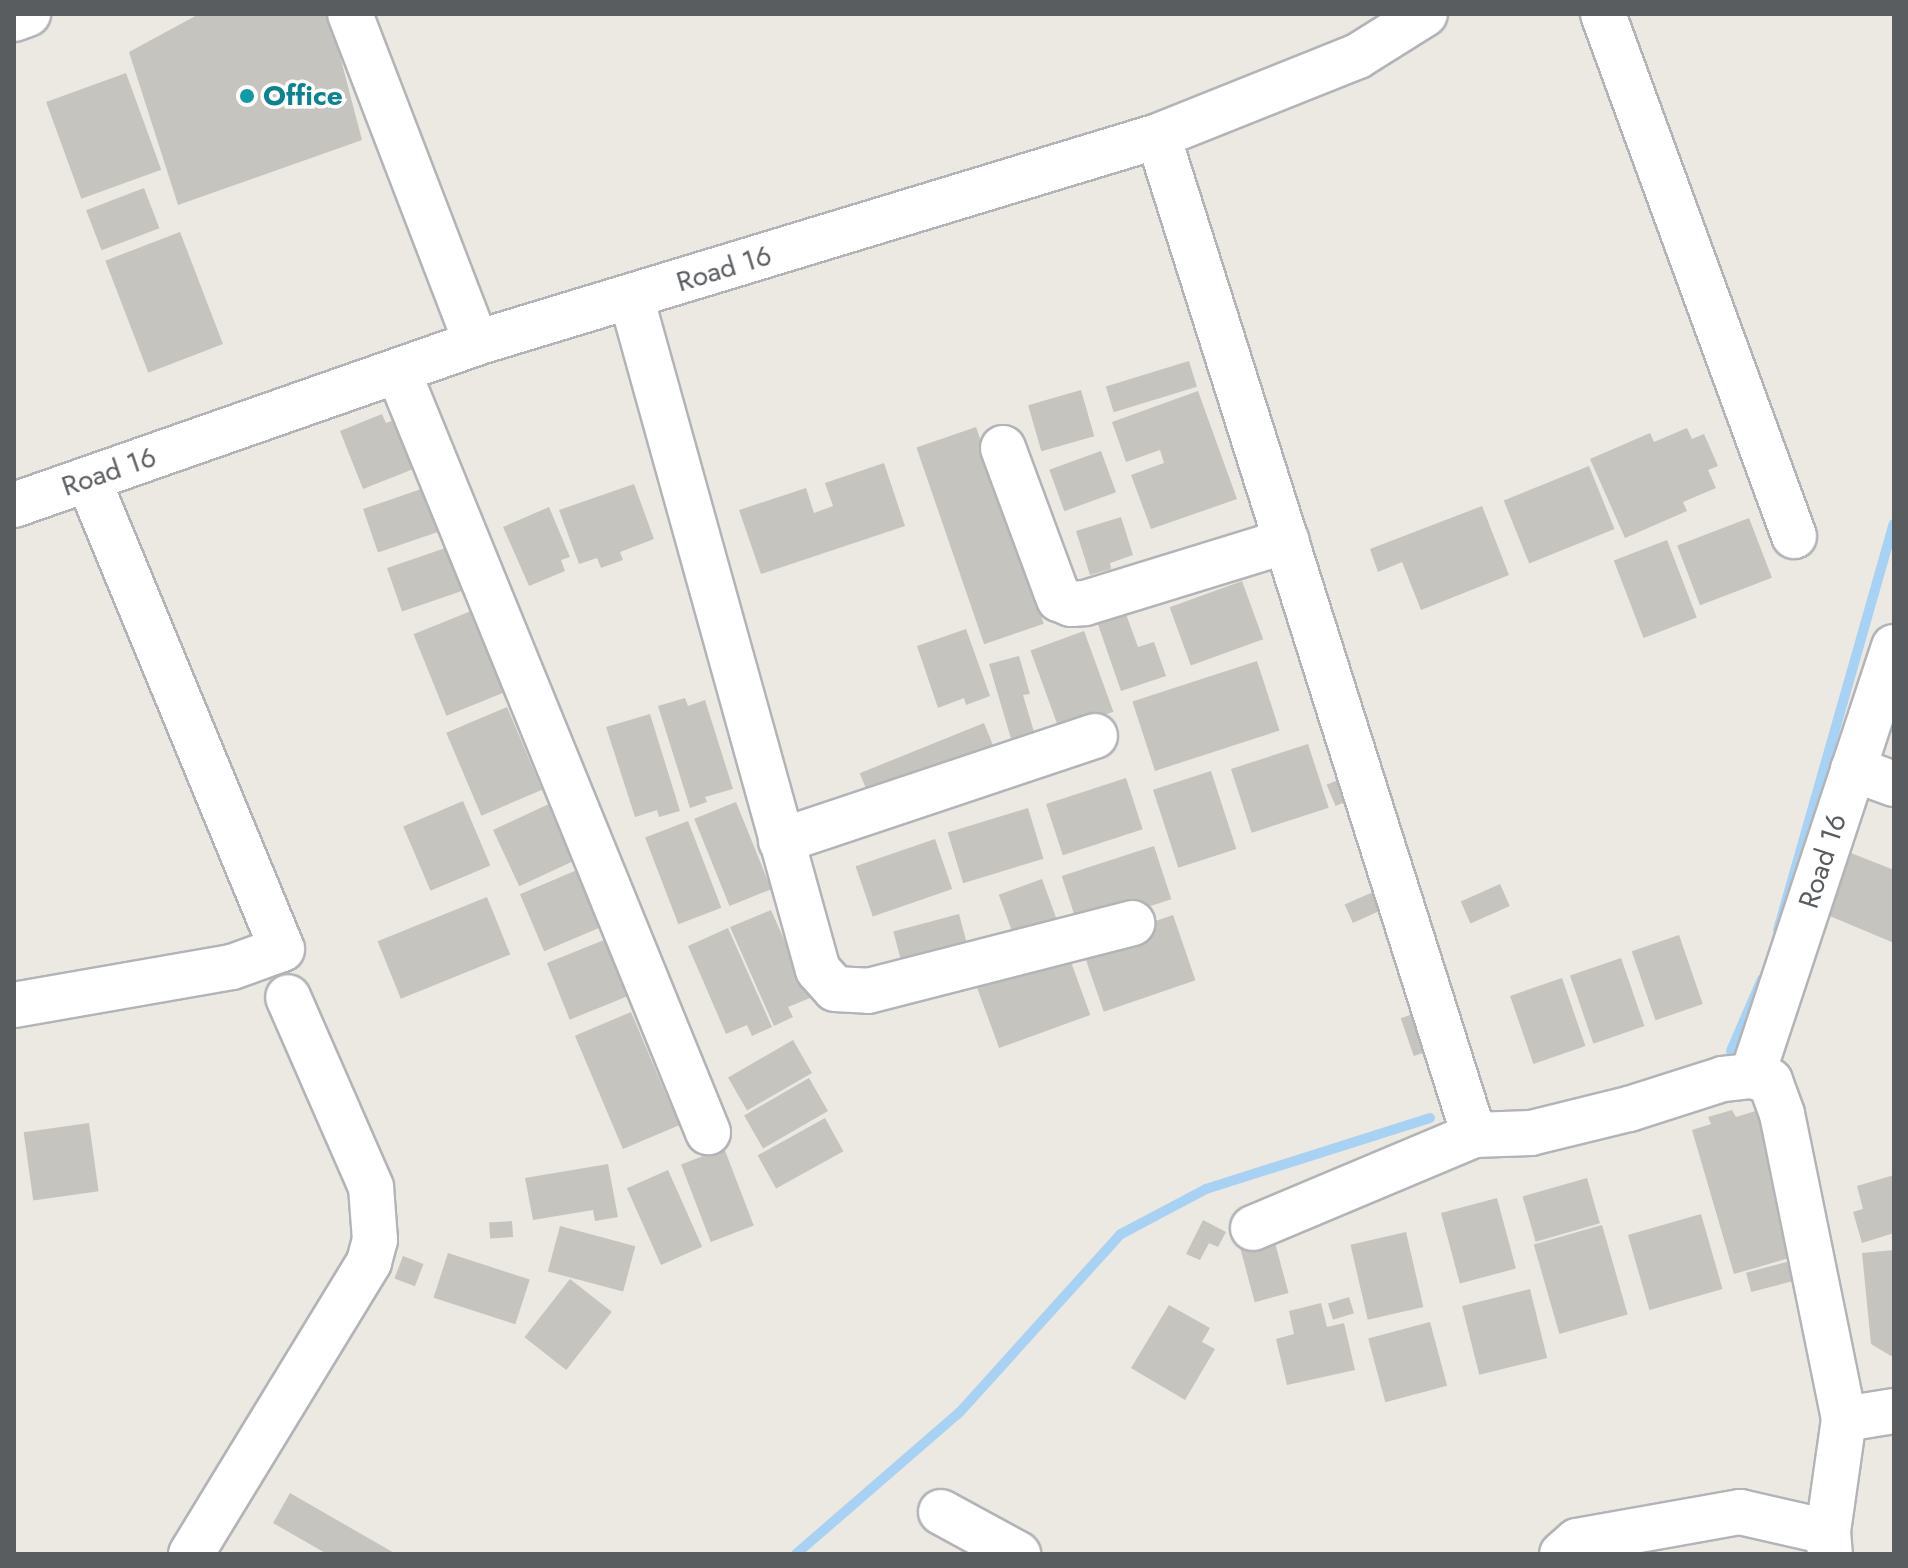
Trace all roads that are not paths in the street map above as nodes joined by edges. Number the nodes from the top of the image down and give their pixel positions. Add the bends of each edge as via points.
1 (28, 14) edge
2 (350, 14) edge
3 (1425, 14) edge
4 (1603, 14) edge
5 (14, 19) edge
6 (1158, 136) junction
7 (631, 297) junction
8 (476, 343) junction
9 (398, 371) junction
10 (1003, 448) dead end
11 (88, 479) junction
12 (14, 505) edge
13 (1794, 536) dead end
14 (1287, 541) junction
15 (1894, 647) edge
16 (1095, 736) dead end
17 (1853, 769) junction
18 (1894, 784) edge
19 (781, 841) junction
20 (1132, 923) dead end
21 (288, 997) dead end
22 (14, 1005) edge
23 (1752, 1076) junction
24 (708, 1132) dead end
25 (1474, 1135) junction
26 (1253, 1228) dead end
27 (1894, 1411) edge
28 (1844, 1419) junction
29 (941, 1512) dead end
30 (1829, 1543) edge
31 (191, 1554) edge
32 (1018, 1554) edge
33 (1562, 1554) edge

1 - 5 street
2 - 8 street
3 - 6 street, Road 16 via 1358,56
4 - 13 street
6 - 7 street, Road 16
6 - 14 street
7 - 8 street, Road 16
7 - 19 street
8 - 9 street, Road 16
9 - 11 street, Road 16
9 - 24 street
10 - 14 street via 1059,599 1071,604
11 - 12 street, Road 16
11 - 22 street via 282,949 232,967
14 - 25 street
15 - 17 street, Road 16
16 - 19 street
17 - 18 street
17 - 23 street, Road 16
19 - 20 street via 818,970 835,989 868,991
21 - 31 street via 371,1187 375,1240 369,1262
23 - 25 street via 1700,1085 1531,1133
23 - 28 street via 1770,1081 1782,1114
25 - 26 street
27 - 28 street
28 - 30 street
29 - 32 street
30 - 33 street via 1740,1512 1577,1541

